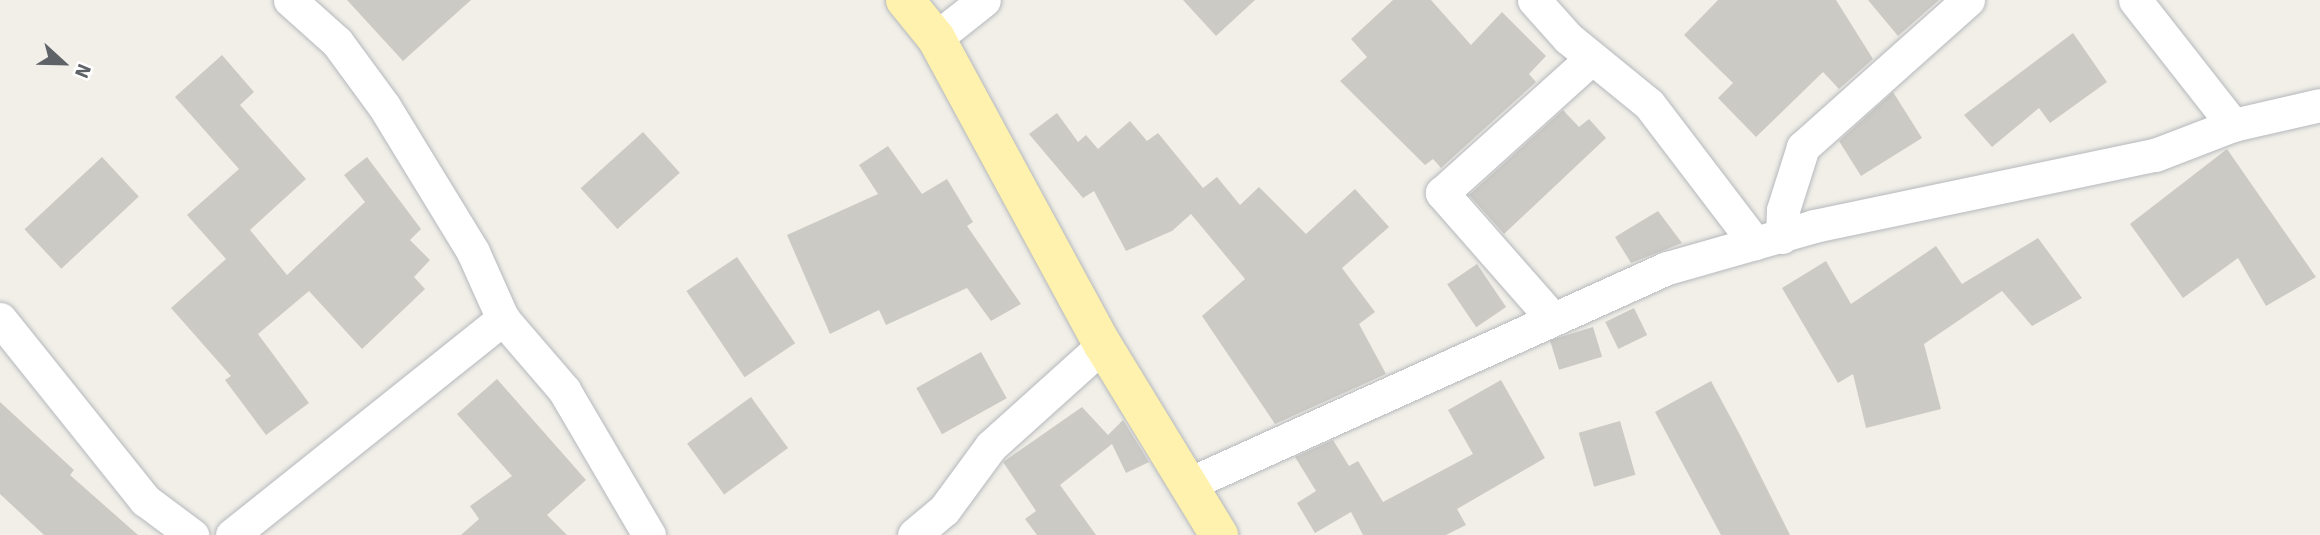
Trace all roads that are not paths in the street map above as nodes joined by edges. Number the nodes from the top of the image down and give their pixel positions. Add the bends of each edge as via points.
1 (290, 0) edge
2 (905, 0) edge
3 (984, 0) edge
4 (1534, 0) edge
5 (1968, 0) edge
6 (2135, 0) edge
7 (936, 38) junction
8 (1592, 58) junction
9 (2320, 105) edge
10 (2233, 125) junction
11 (1769, 240) junction
12 (1552, 318) junction
13 (0, 319) edge
14 (502, 320) junction
15 (1103, 345) junction
16 (1191, 483) junction
17 (192, 535) edge
18 (232, 535) edge
19 (649, 535) edge
20 (914, 535) edge
21 (1219, 535) edge

1 - 14 street via 337,42 384,106 473,252
2 - 7 main road
3 - 7 street
4 - 8 street
5 - 11 street via 1803,147
6 - 10 street
7 - 15 main road
8 - 11 street via 1648,104
8 - 12 street via 1442,193
9 - 10 street
10 - 11 street via 2155,155
11 - 12 street via 1667,268
12 - 16 street
13 - 17 street via 145,500
14 - 18 street
14 - 19 street via 564,390
15 - 16 main road
15 - 20 street via 991,446 944,510
16 - 21 main road

